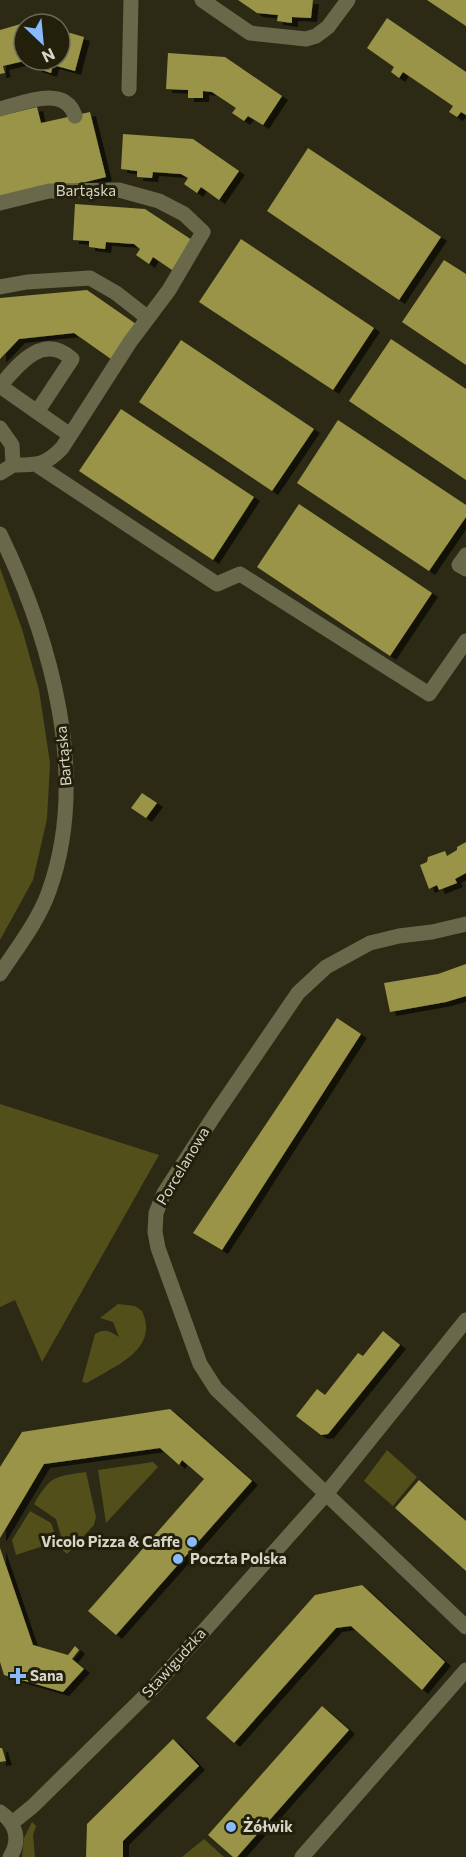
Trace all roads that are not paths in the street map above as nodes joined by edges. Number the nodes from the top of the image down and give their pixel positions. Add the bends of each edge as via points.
1 (131, 0) edge
2 (202, 0) edge
3 (348, 0) edge
4 (129, 89) dead end
5 (0, 109) edge
6 (75, 116) dead end
7 (0, 203) edge
8 (0, 287) edge
9 (148, 318) junction
10 (37, 412) junction
11 (0, 428) edge
12 (70, 435) junction
13 (37, 465) junction
14 (6, 469) edge
15 (0, 534) edge
16 (466, 555) edge
17 (466, 569) edge
18 (466, 641) edge
19 (466, 924) edge
20 (0, 974) edge
21 (466, 1320) edge
22 (327, 1494) junction
23 (466, 1627) edge
24 (466, 1670) edge
25 (0, 1812) edge
26 (12, 1823) junction
27 (12, 1856) edge
28 (302, 1857) edge

1 - 4 street
2 - 3 street via 250,33 306,39 328,27
5 - 6 street via 51,97 64,100
7 - 9 street, Bartąska via 49,192 120,190 159,201 184,214 203,232
8 - 9 street via 90,278
9 - 12 street, Bartąska
10 - 10 street via 0,386 21,361 40,350 63,351 72,359
10 - 12 street
11 - 14 street via 12,445
12 - 13 street, Bartąska via 53,457
13 - 14 street
13 - 18 street via 217,584 240,574 429,694
15 - 20 street, Bartąska via 46,657 64,737 67,775 67,806 49,892
16 - 17 street via 459,565
19 - 22 street, Porcelanowa via 370,944 326,967 298,993 180,1168 156,1213 158,1248 200,1364 216,1389
21 - 22 street, Stawigudzka
22 - 23 street
22 - 26 street, Stawigudzka via 152,1689
24 - 28 street
25 - 26 street
26 - 27 street via 16,1835

